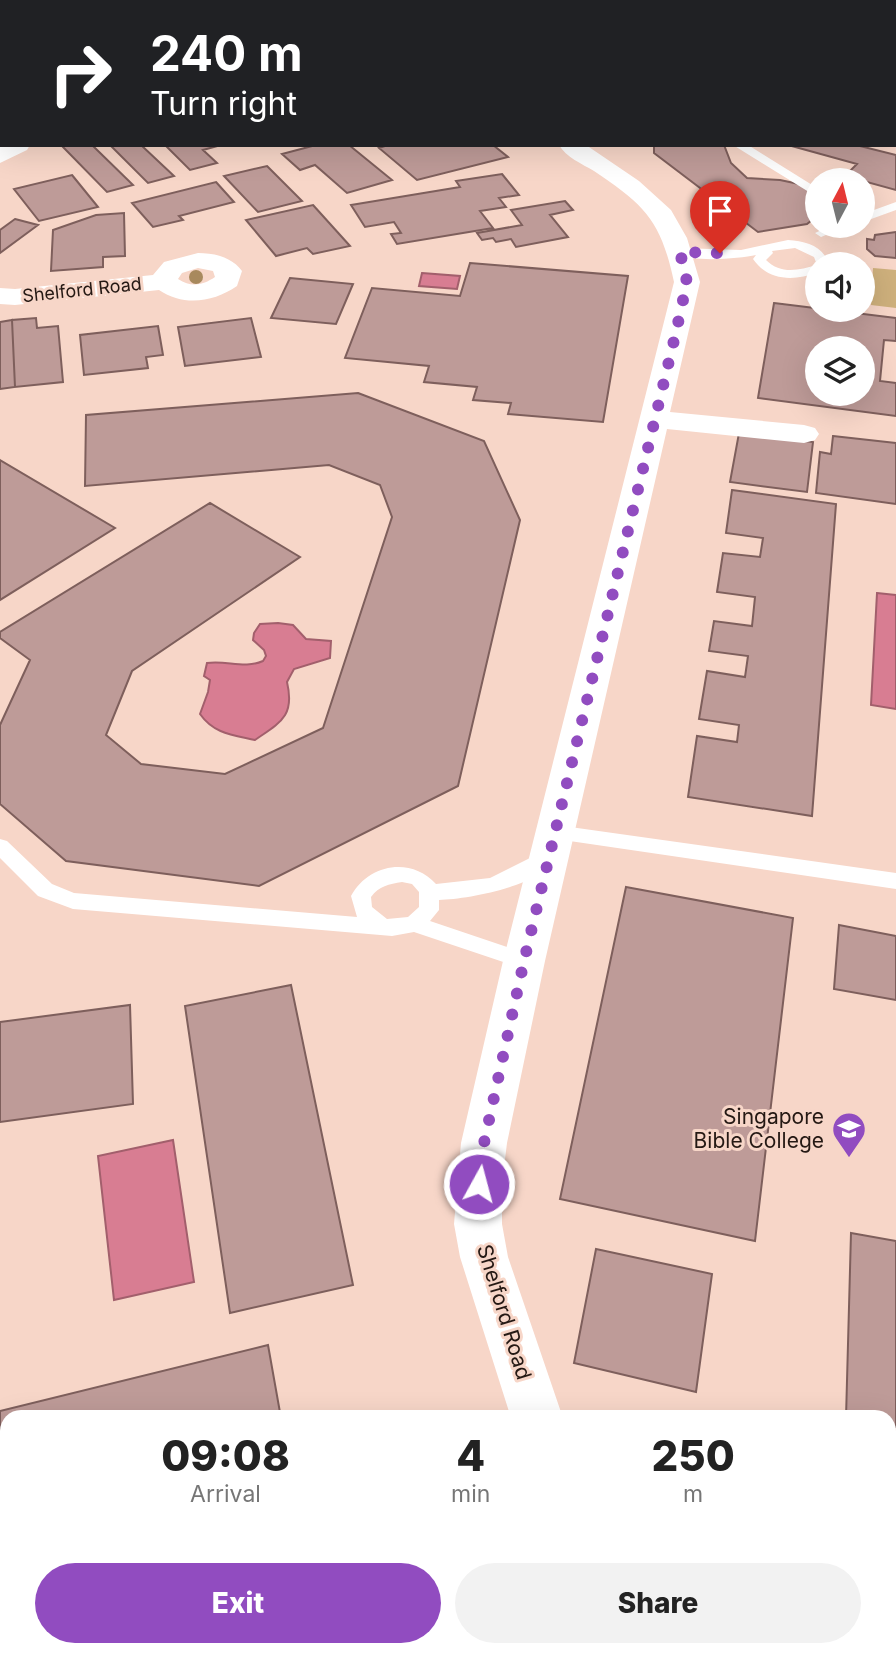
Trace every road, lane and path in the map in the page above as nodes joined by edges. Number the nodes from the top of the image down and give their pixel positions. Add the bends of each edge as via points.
1 (16, 147) edge
2 (573, 147) edge
3 (747, 147) edge
4 (0, 156) edge
5 (805, 185) edge
6 (896, 206) edge
7 (875, 214) edge
8 (680, 252) junction
9 (814, 252) edge
10 (767, 253) dead end
11 (805, 273) edge
12 (164, 282) dead end
13 (0, 296) edge
14 (655, 419) junction
15 (804, 434) dead end
16 (554, 843) junction
17 (0, 846) edge
18 (896, 881) edge
19 (429, 892) junction
20 (414, 924) junction
21 (381, 926) junction
22 (524, 961) junction
23 (534, 1410) edge

1 - 4 street
2 - 8 street, Shelford Road via 639,193 663,216
3 - 5 lane
6 - 7 lane
8 - 9 lane via 740,254 775,243 795,243
8 - 14 street, Shelford Road via 687,282
10 - 11 lane via 759,259 768,270
12 - 13 street, Shelford Road
14 - 15 street
14 - 16 street, Shelford Road
16 - 18 lane
16 - 19 lane via 533,867 494,887
16 - 22 street, Shelford Road
17 - 21 lane via 45,890 73,901
19 - 20 lane via 429,910
19 - 21 lane via 410,875 394,873 368,885 361,908
20 - 21 lane
20 - 22 lane
22 - 23 street, Shelford Road via 484,1143 478,1224 484,1257

